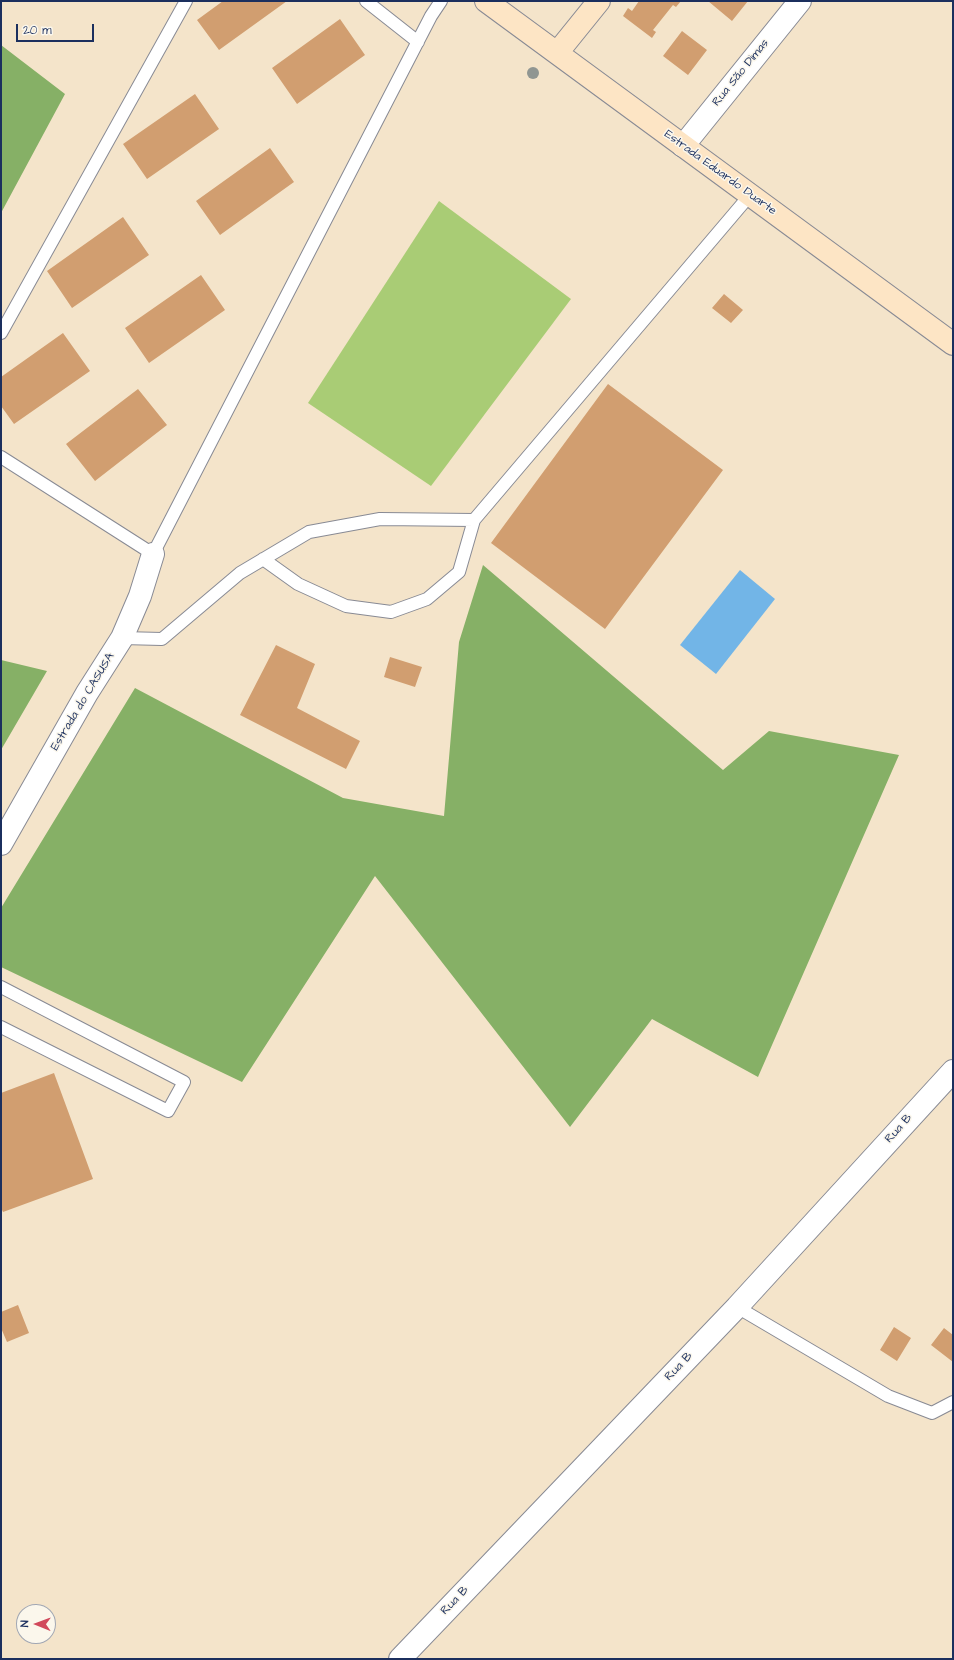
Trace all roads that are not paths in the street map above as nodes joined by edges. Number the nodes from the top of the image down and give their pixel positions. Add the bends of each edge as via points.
1 (186, 1) edge
2 (366, 1) edge
3 (441, 1) edge
4 (486, 1) edge
5 (599, 1) edge
6 (800, 1) edge
7 (418, 42) junction
8 (557, 53) junction
9 (683, 146) junction
10 (750, 195) junction
11 (1, 333) edge
12 (953, 344) edge
13 (1, 457) edge
14 (474, 520) junction
15 (153, 554) junction
16 (263, 560) junction
17 (122, 638) junction
18 (1, 844) edge
19 (1, 987) edge
20 (1, 1027) edge
21 (953, 1071) edge
22 (737, 1307) junction
23 (953, 1402) edge
24 (400, 1659) edge

1 - 11 lane
2 - 7 lane
3 - 7 lane
4 - 8 street, Estrada Eduardo Duarte
5 - 8 street
6 - 9 street, Rua São Dimas
7 - 15 lane
8 - 9 street, Estrada Eduardo Duarte
9 - 10 street, Estrada Eduardo Duarte
10 - 12 street, Estrada Eduardo Duarte
10 - 14 lane
13 - 15 lane
14 - 16 lane via 366,521 309,532
14 - 16 lane via 459,572 426,599 391,612 346,606 298,584
15 - 17 street, Estrada do CASUSA via 140,596
16 - 17 lane via 240,573 162,639
17 - 18 street, Estrada do CASUSA via 87,693
19 - 20 lane via 184,1082 168,1112
21 - 22 street, Rua B
22 - 23 lane via 888,1396 932,1412
22 - 24 street, Rua B

